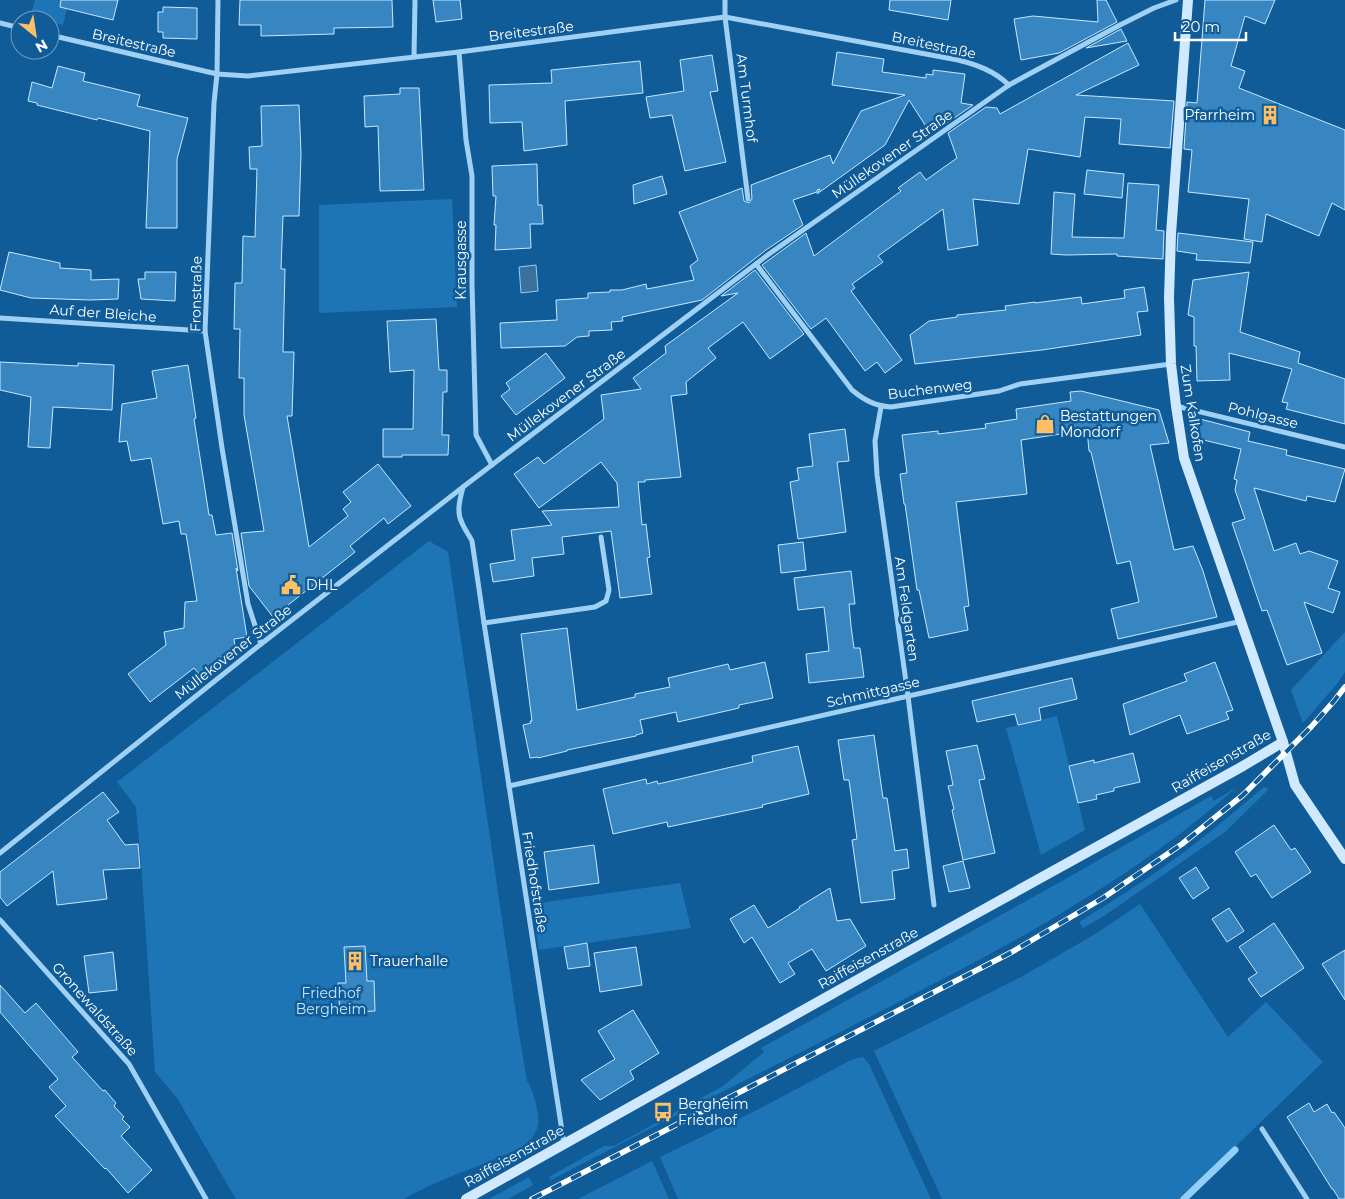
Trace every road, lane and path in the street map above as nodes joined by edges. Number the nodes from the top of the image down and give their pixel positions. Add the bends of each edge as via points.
1 (218, 0) edge
2 (414, 0) edge
3 (725, 0) edge
4 (1176, 0) edge
5 (1188, 0) edge
6 (726, 17) junction
7 (60, 37) edge
8 (459, 52) junction
9 (414, 57) junction
10 (217, 74) junction
11 (1009, 85) junction
12 (748, 200) dead end
13 (756, 264) junction
14 (0, 318) edge
15 (205, 331) junction
16 (1171, 364) junction
17 (882, 406) junction
18 (1176, 406) junction
19 (1345, 447) edge
20 (492, 465) junction
21 (463, 487) junction
22 (601, 537) dead end
23 (1242, 621) junction
24 (484, 623) junction
25 (260, 644) junction
26 (908, 696) junction
27 (1283, 742) junction
28 (509, 786) junction
29 (0, 853) edge
30 (1345, 859) edge
31 (934, 905) dead end
32 (0, 920) edge
33 (1262, 1129) dead end
34 (564, 1144) junction
35 (206, 1199) edge
36 (466, 1199) edge
37 (1307, 1199) edge

1 - 10 street, Fronstraße
2 - 9 street
3 - 6 street, Am Turmhof
4 - 11 street, Müllekovener Straße via 1120,25
5 - 16 street, Zum Kalkofen via 1171,234
6 - 8 street, Breitestraße
6 - 11 street, Breitestraße via 958,60 988,70
6 - 12 street, Am Turmhof
7 - 10 street, Breitestraße
8 - 9 street, Breitestraße
8 - 20 street, Krausgasse via 472,176 476,435
9 - 10 street, Breitestraße via 248,76
10 - 15 street, Fronstraße
11 - 13 street, Müllekovener Straße
13 - 17 street, Buchenweg via 852,390 863,399
13 - 20 street, Müllekovener Straße
14 - 15 street, Auf der Bleiche
15 - 25 street, Fronstraße via 248,604
16 - 17 street, Buchenweg
16 - 18 street, Zum Kalkofen
17 - 26 street, Am Feldgarten via 874,441 877,475
18 - 19 street, Pohlgasse
18 - 23 street, Zum Kalkofen via 1184,458
20 - 21 street, Müllekovener Straße
21 - 24 street, Friedhofstraße via 459,514 472,541
21 - 25 street, Müllekovener Straße
22 - 24 street via 609,590 606,600 595,607
23 - 26 street, Schmittgasse
23 - 27 street, Zum Kalkofen
24 - 28 street, Friedhofstraße
25 - 29 street, Müllekovener Straße
26 - 28 street, Schmittgasse
26 - 31 street, Am Feldgarten
27 - 30 street, Zum Kalkofen via 1295,785
27 - 34 street, Raiffeisenstraße
28 - 34 street, Friedhofstraße
32 - 35 street, Gronewaldstraße via 129,1064
33 - 37 street
34 - 36 street, Raiffeisenstraße

